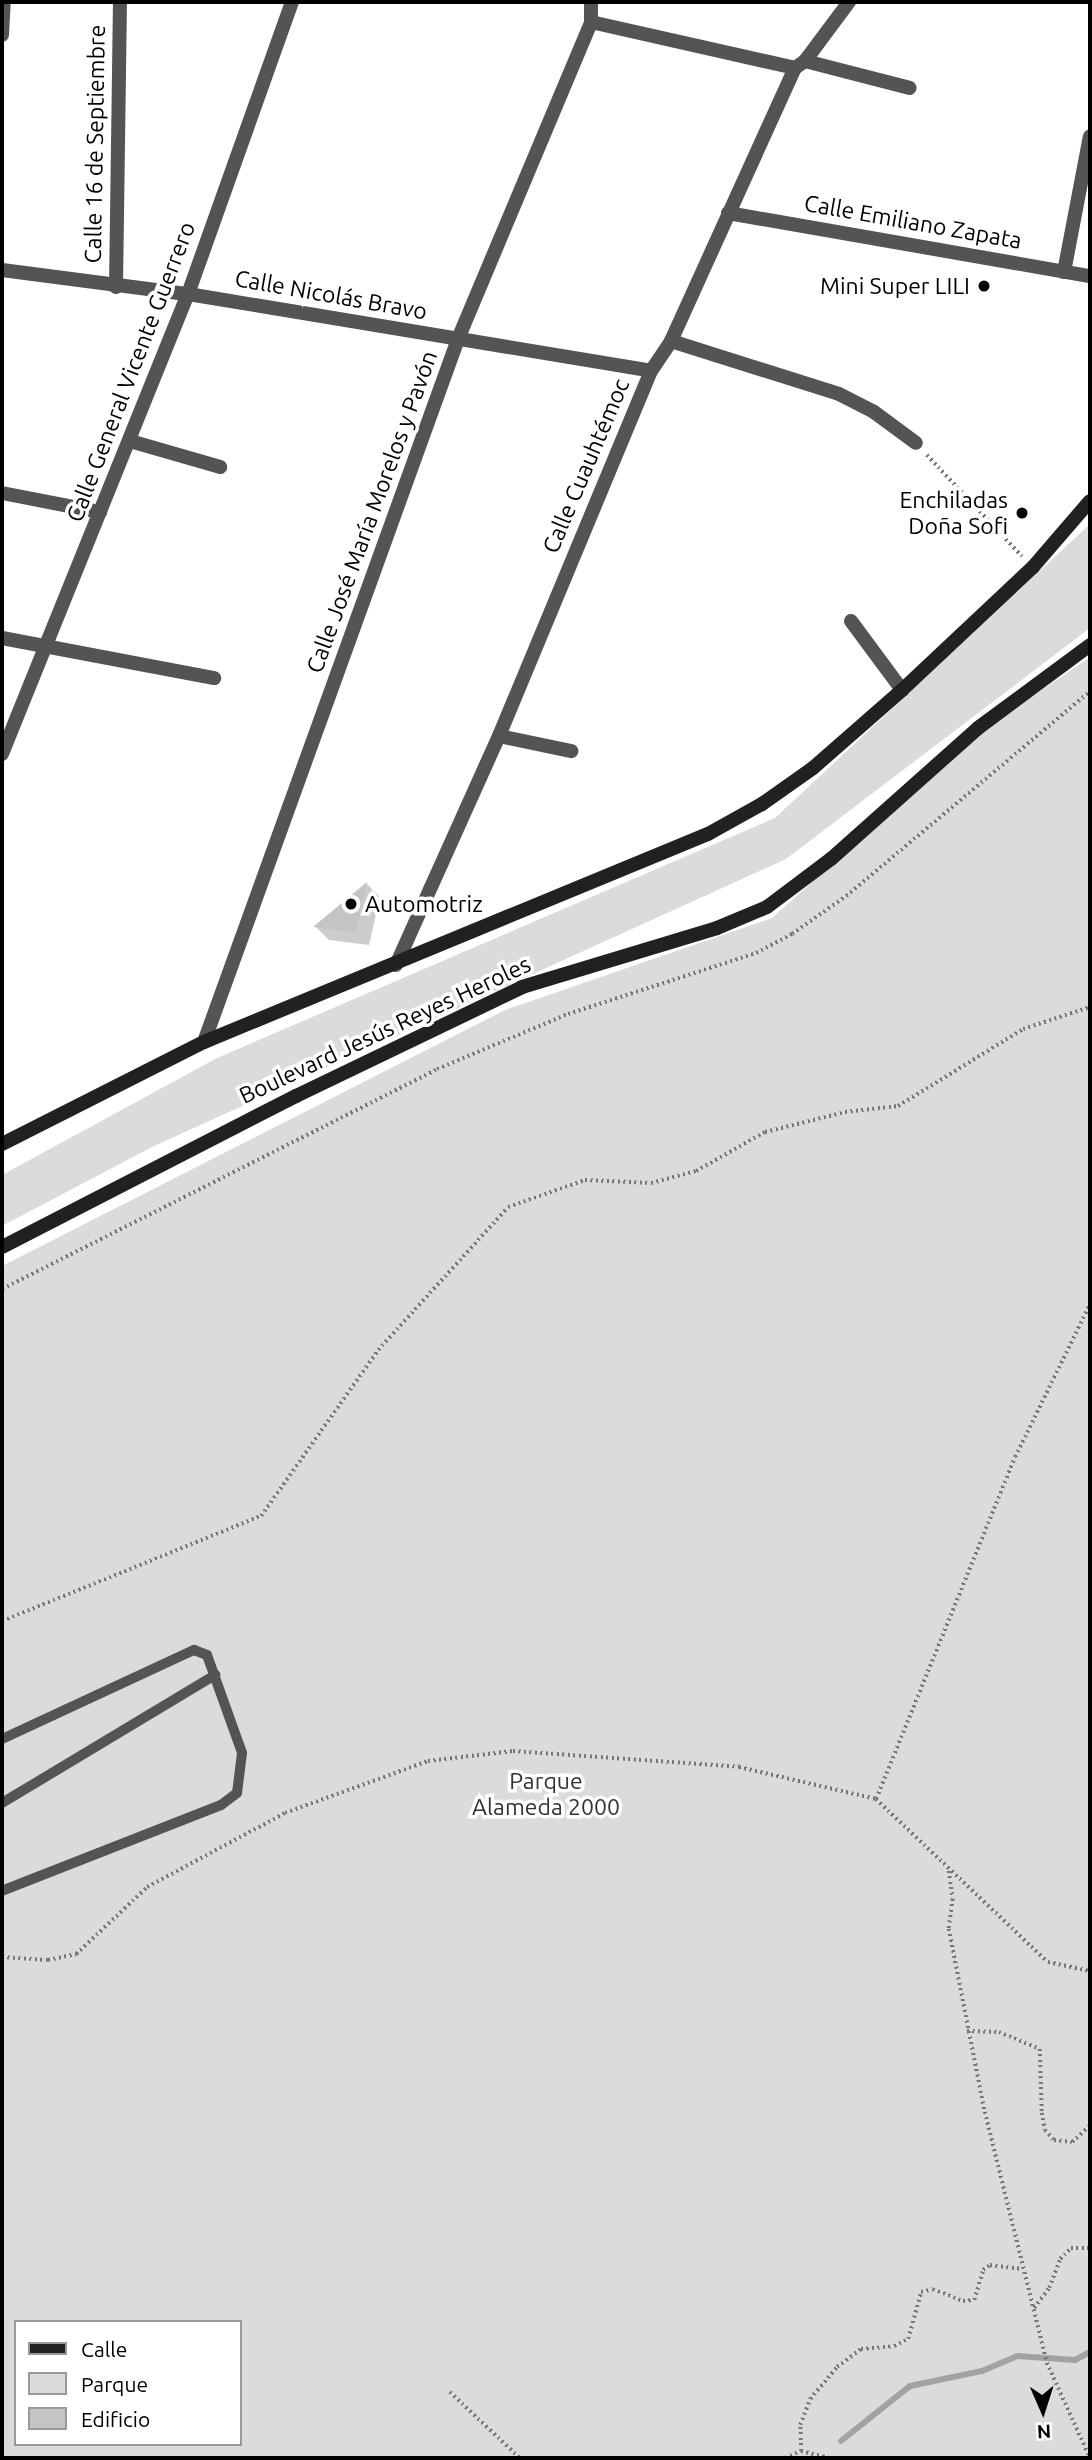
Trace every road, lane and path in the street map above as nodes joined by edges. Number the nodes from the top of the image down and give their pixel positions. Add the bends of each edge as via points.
1 (4, 2) edge
2 (120, 2) edge
3 (292, 2) edge
4 (591, 2) edge
5 (849, 2) edge
6 (591, 22) junction
7 (2, 35) edge
8 (800, 64) junction
9 (910, 88) dead end
10 (1090, 136) edge
11 (728, 214) junction
12 (2, 271) edge
13 (1064, 272) junction
14 (1090, 276) edge
15 (116, 287) junction
16 (188, 294) junction
17 (458, 340) junction
18 (671, 341) junction
19 (651, 371) junction
20 (130, 441) junction
21 (916, 443) joint
22 (220, 467) dead end
23 (2, 493) edge
24 (1090, 501) edge
25 (100, 512) junction
26 (1033, 567) junction
27 (851, 621) dead end
28 (2, 638) edge
29 (1090, 645) edge
30 (47, 647) junction
31 (214, 678) dead end
32 (902, 690) junction
33 (1090, 691) edge
34 (499, 736) junction
35 (571, 751) dead end
36 (2, 754) edge
37 (396, 965) junction
38 (1090, 1007) edge
39 (204, 1042) junction
40 (2, 1144) edge
41 (2, 1247) edge
42 (2, 1289) edge
43 (1090, 1304) edge
44 (2, 1621) edge
45 (215, 1675) junction
46 (2, 1739) edge
47 (876, 1799) junction
48 (2, 1803) edge
49 (949, 1869) junction
50 (2, 1891) edge
51 (2, 1957) edge
52 (1090, 1971) edge
53 (967, 2031) junction
54 (1090, 2125) edge
55 (1090, 2248) edge
56 (1023, 2269) junction
57 (1034, 2308) junction
58 (450, 2392) dead end
59 (801, 2451) junction
60 (520, 2458) edge
61 (785, 2458) edge
62 (829, 2458) edge
63 (1090, 2458) edge

1 - 7 street
2 - 15 street, Calle 16 de Septiembre
3 - 16 street, Calle General Vicente Guerrero
4 - 6 street, Calle José María Morelos y Pavón
5 - 8 street, Calle Cuauhtémoc
6 - 8 street
6 - 17 street, Calle José María Morelos y Pavón
8 - 9 street
8 - 11 street, Calle Cuauhtémoc
10 - 13 street
11 - 13 street, Calle Emiliano Zapata
11 - 18 street, Calle Cuauhtémoc
12 - 15 street, Calle Nicolás Bravo
13 - 14 street, Calle Emiliano Zapata
15 - 16 street, Calle Nicolás Bravo
16 - 17 street, Calle Nicolás Bravo
16 - 20 street, Calle General Vicente Guerrero
17 - 19 street, Calle Nicolás Bravo
17 - 39 street, Calle José María Morelos y Pavón
18 - 19 street, Calle Cuauhtémoc
18 - 21 street via 839,394 874,412
19 - 34 street, Calle Cuauhtémoc
20 - 22 street
20 - 25 street, Calle General Vicente Guerrero
21 - 26 path
23 - 25 street
24 - 26 main road
25 - 30 street, Calle General Vicente Guerrero
26 - 32 main road
27 - 32 street
28 - 30 street
29 - 41 main road, Boulevard Jesús Reyes Heroles via 978,728 831,859 767,907 717,928 522,987 296,1096
30 - 31 street
30 - 36 street, Calle General Vicente Guerrero
32 - 37 main road via 813,768 708,834
33 - 42 path via 846,896 792,934 744,957 568,1014 437,1069
34 - 35 street
34 - 37 street, Calle Cuauhtémoc
37 - 39 main road
38 - 44 path via 1023,1029 898,1106 845,1112 765,1132 684,1174 651,1182 585,1180 508,1207 378,1350 261,1516
39 - 40 main road
43 - 47 path via 1015,1457
45 - 46 lane via 207,1655 194,1650
45 - 48 lane
45 - 50 lane via 242,1753 237,1793 221,1805
47 - 49 path
47 - 51 path via 738,1767 513,1751 428,1761 285,1813 147,1887 76,1954 48,1960
49 - 52 path via 1048,1962
49 - 53 path via 953,1899 949,1929
53 - 54 path via 999,2032 1040,2049 1042,2113 1045,2130 1055,2140 1072,2142
53 - 56 path
55 - 57 path via 1071,2248 1060,2259 1049,2288
56 - 57 path
56 - 59 path via 990,2265 983,2270 974,2300 963,2301 933,2289 920,2292 908,2339 894,2346 861,2349 837,2367 810,2399 800,2426
57 - 63 path via 1047,2363
58 - 60 path
59 - 61 path
59 - 62 path

